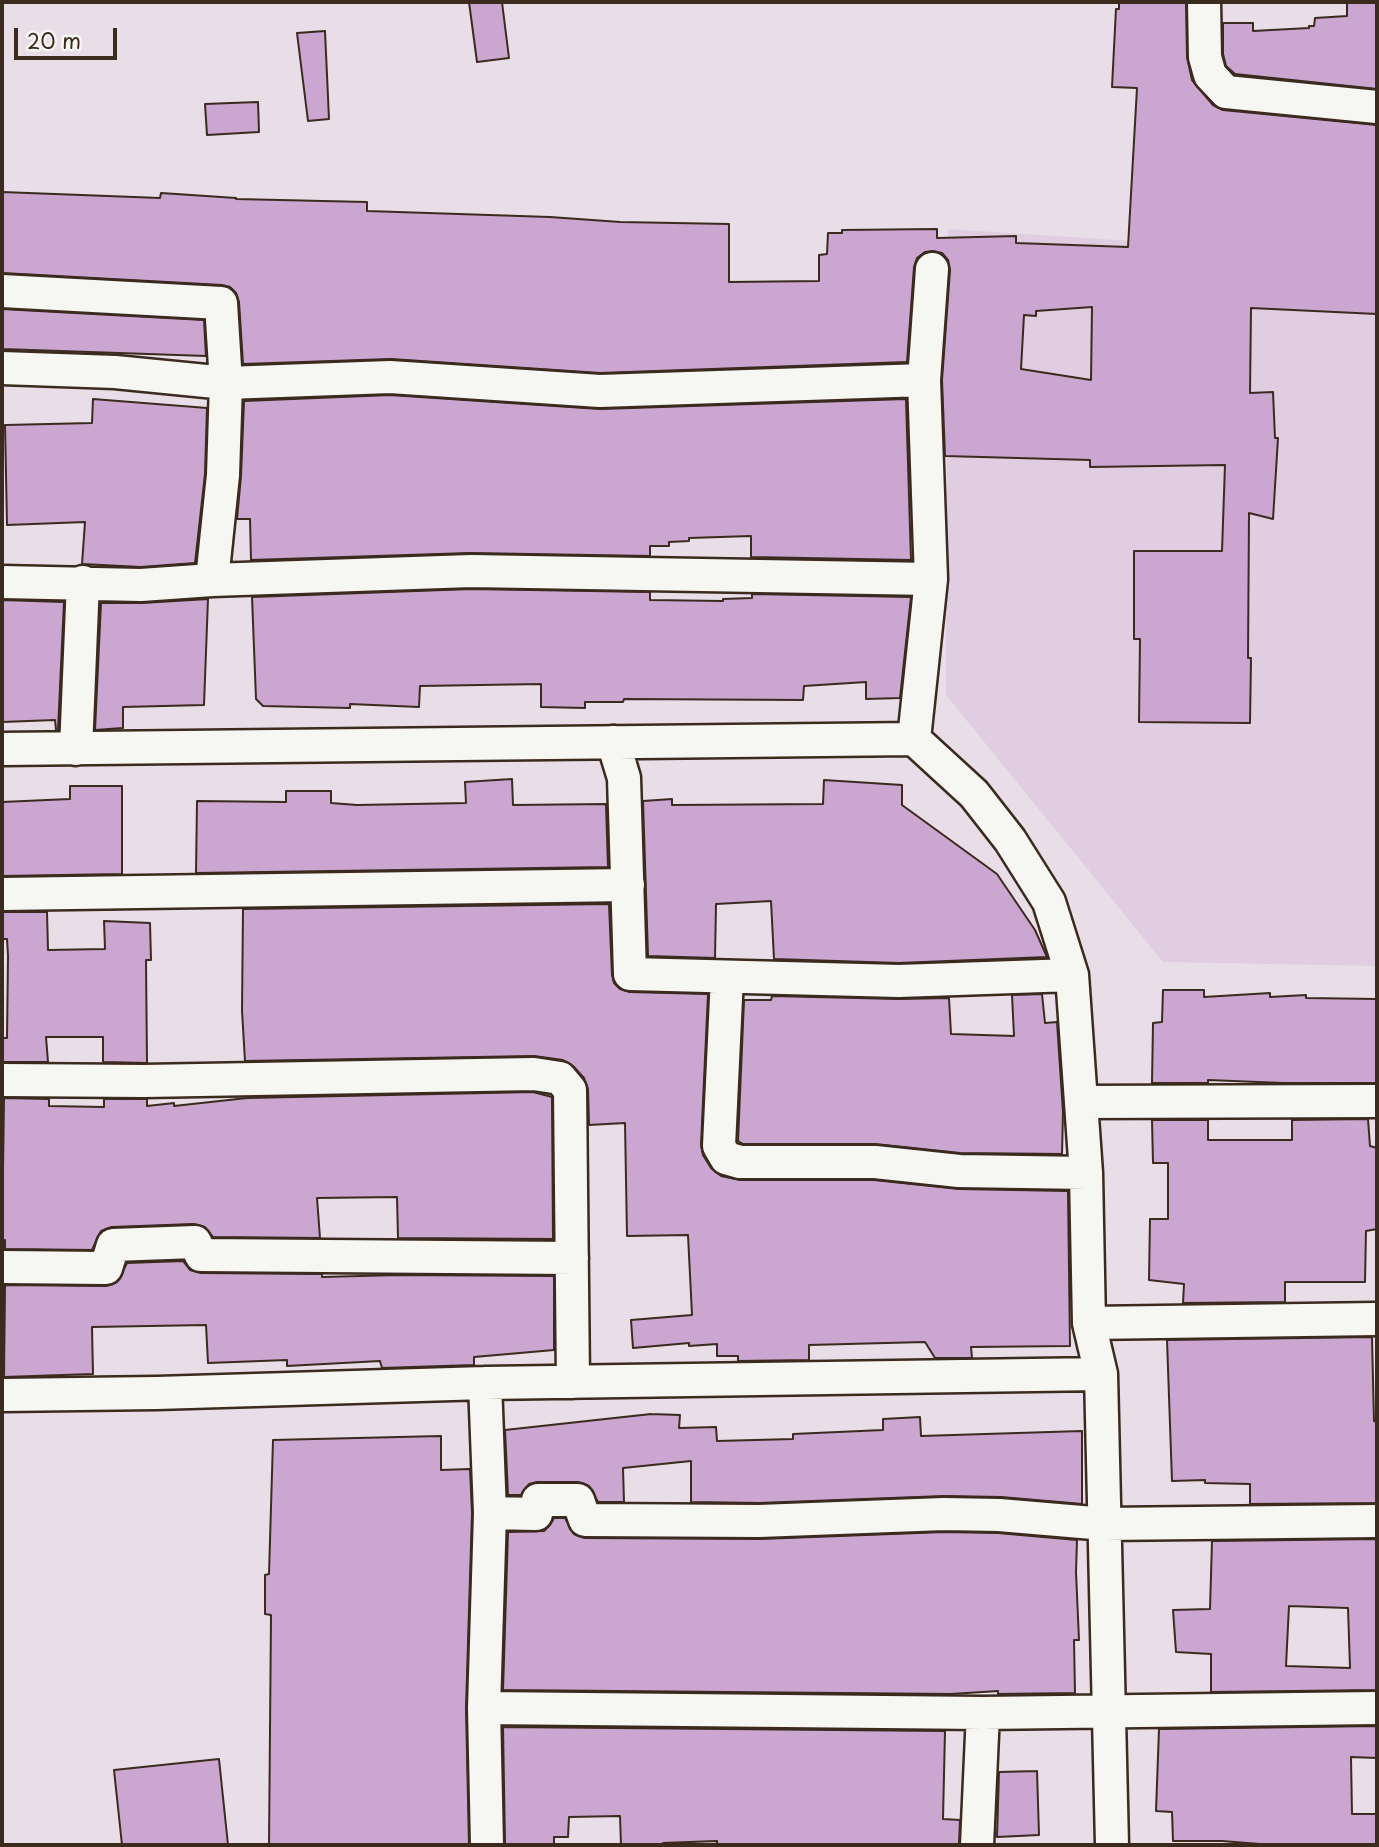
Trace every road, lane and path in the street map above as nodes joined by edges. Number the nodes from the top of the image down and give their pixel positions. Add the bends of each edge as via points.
1 (1204, 2) edge
2 (1377, 107) edge
3 (932, 269) dead end
4 (2, 291) edge
5 (2, 368) edge
6 (925, 380) junction
7 (226, 383) junction
8 (931, 579) junction
9 (212, 580) junction
10 (2, 582) edge
11 (83, 582) junction
12 (914, 739) junction
13 (613, 742) junction
14 (2, 749) edge
15 (76, 749) junction
16 (628, 885) junction
17 (2, 894) edge
18 (1072, 975) junction
19 (727, 977) junction
20 (2, 1080) edge
21 (1377, 1101) edge
22 (1081, 1102) junction
23 (1086, 1174) junction
24 (572, 1258) junction
25 (2, 1267) edge
26 (1377, 1319) edge
27 (1090, 1323) junction
28 (1101, 1374) junction
29 (573, 1382) junction
30 (485, 1383) junction
31 (2, 1395) edge
32 (490, 1513) junction
33 (1377, 1521) edge
34 (1105, 1524) junction
35 (484, 1708) junction
36 (1377, 1708) edge
37 (1109, 1711) junction
38 (983, 1713) junction
39 (487, 1845) edge
40 (977, 1845) edge
41 (1112, 1845) edge

1 - 2 street via 1205,58 1210,75 1226,92
3 - 6 street
4 - 7 street via 221,303
5 - 7 street via 115,372
6 - 7 street via 600,391 390,377
6 - 8 street
7 - 9 street via 223,475
8 - 9 street via 471,571
8 - 12 street
9 - 11 street via 141,585
10 - 11 street
11 - 15 street
12 - 13 street
12 - 18 street via 974,794 1010,840 1049,902
13 - 15 street
13 - 16 street via 624,778
14 - 15 street
16 - 17 street
16 - 19 street via 630,974
18 - 19 street via 899,981
18 - 22 street
19 - 23 street via 719,1146 726,1158
20 - 24 street via 534,1074 560,1078 570,1090
21 - 22 street
22 - 23 street
23 - 27 street
24 - 25 street via 201,1255 195,1242 113,1245 106,1268
24 - 29 street
26 - 27 street
27 - 28 street
28 - 29 street
28 - 34 street
29 - 30 street
30 - 31 street
30 - 32 street
32 - 34 street via 536,1514 538,1500 578,1500 584,1520 759,1521 944,1514
32 - 35 street
33 - 34 street
34 - 37 street
35 - 38 street
35 - 39 street
36 - 37 street
37 - 38 street
37 - 41 street
38 - 40 street

